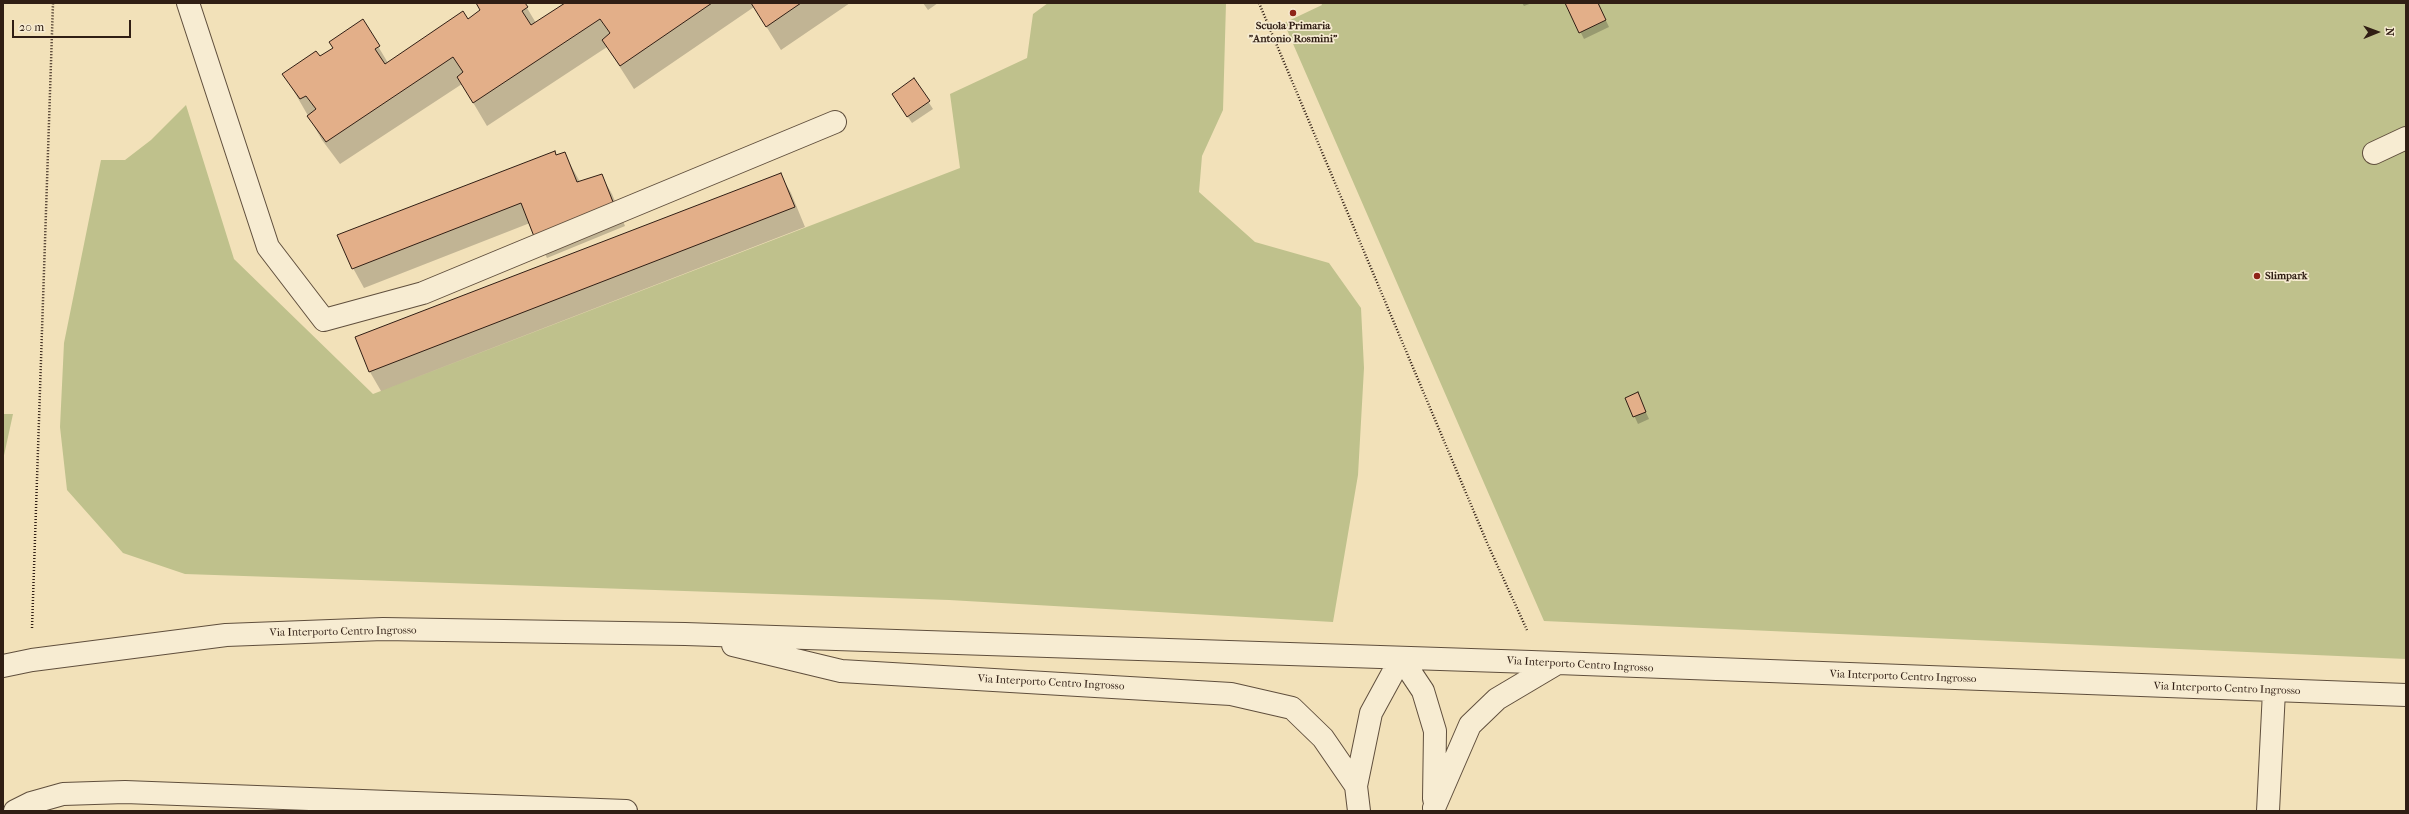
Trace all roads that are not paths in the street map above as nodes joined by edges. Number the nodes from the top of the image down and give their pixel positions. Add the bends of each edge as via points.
1 (188, 3) edge
2 (835, 122) dead end
3 (2406, 138) edge
4 (2374, 152) dead end
5 (685, 634) junction
6 (1401, 658) junction
7 (1556, 664) junction
8 (3, 666) edge
9 (2274, 691) junction
10 (2406, 695) edge
11 (1356, 786) junction
12 (439, 807) edge
13 (1434, 810) edge
14 (15, 811) edge
15 (626, 811) edge
16 (1359, 811) edge
17 (2268, 811) edge

1 - 2 street via 268,247 324,320 423,294
3 - 4 street
5 - 6 street, Via Interporto Centro Ingrosso
5 - 8 street, Via Interporto Centro Ingrosso via 383,629 226,635
5 - 11 street, Via Interporto Centro Ingrosso via 840,671 1231,694 1292,708 1323,738
6 - 7 street, Via Interporto Centro Ingrosso
6 - 11 street via 1371,713
6 - 13 street via 1423,691 1435,731
7 - 9 street, Via Interporto Centro Ingrosso
7 - 13 street via 1497,699 1470,725
9 - 10 street, Via Interporto Centro Ingrosso
9 - 17 street
11 - 16 street, Via Interporto Centro Ingrosso
12 - 14 street via 125,792 63,794 31,803
12 - 15 street

